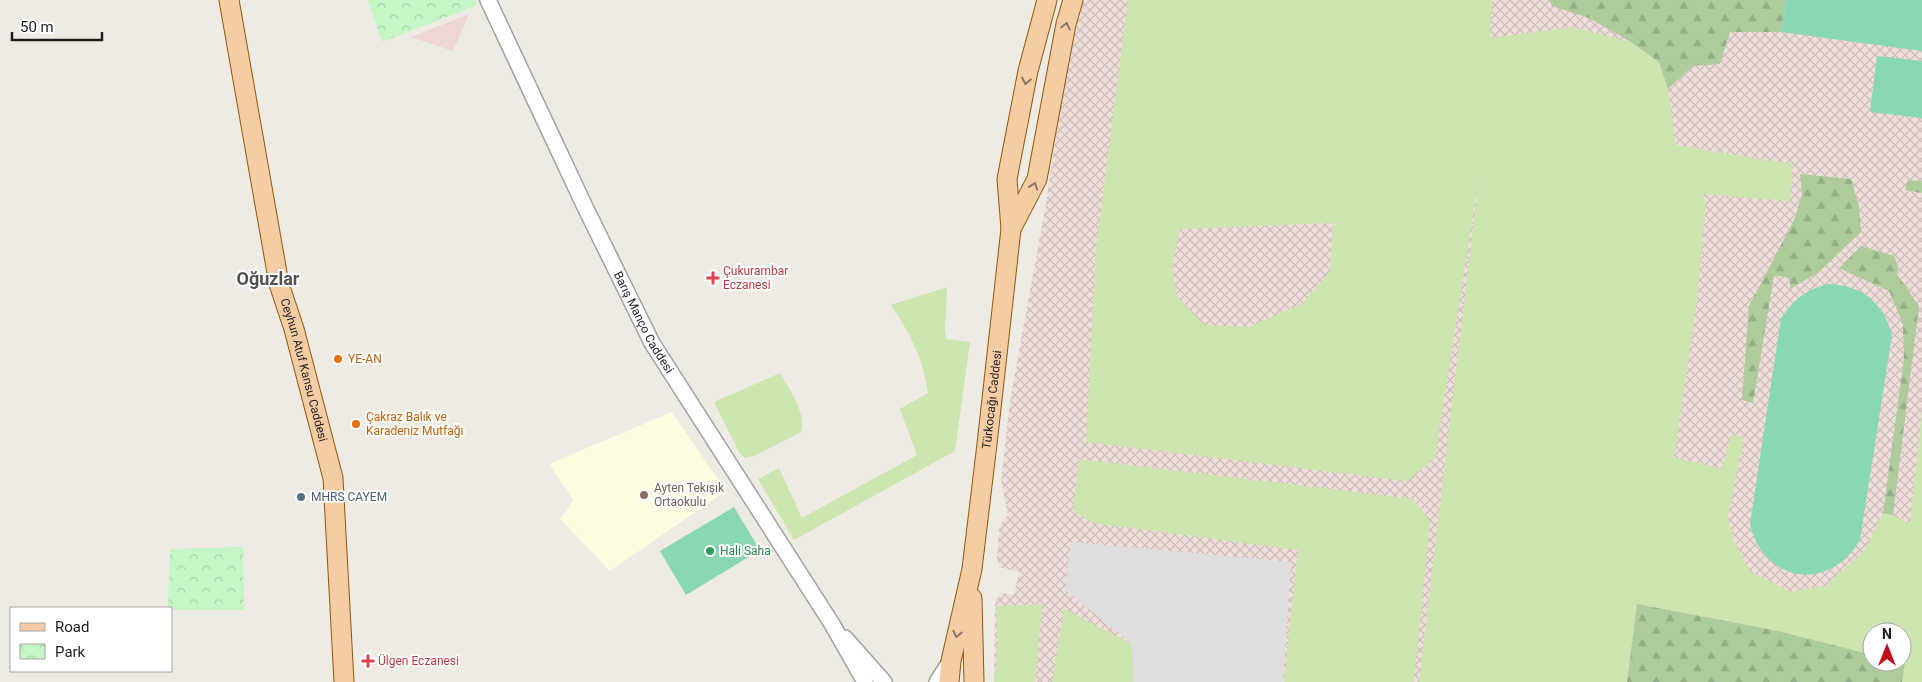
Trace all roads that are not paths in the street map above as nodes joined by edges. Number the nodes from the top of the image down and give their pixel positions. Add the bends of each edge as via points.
1 (229, 0) edge
2 (488, 0) edge
3 (1047, 0) edge
4 (1073, 0) edge
5 (1011, 229) junction
6 (972, 569) junction
7 (832, 624) junction
8 (951, 661) junction
9 (344, 682) edge
10 (865, 682) edge
11 (884, 682) edge
12 (937, 682) edge
13 (950, 682) edge
14 (974, 682) edge

1 - 9 main road, Ceyhun Atuf Kansu Caddesi via 279,284 333,478
2 - 7 street, Barış Manço Caddesi via 584,207 652,343
3 -> 5 main road, Türkocağı Caddesi via 1028,71 1007,179
5 -> 4 main road, Türkocağı Caddesi via 1036,179
5 - 6 main road, Türkocağı Caddesi
6 -> 8 main road, Türkocağı Caddesi
6 - 14 main road, Türkocağı Caddesi
7 - 10 street, Barış Manço Caddesi
7 - 11 street, Barış Manço Caddesi
8 - 12 street
8 - 13 main road, Türkocağı Caddesi

